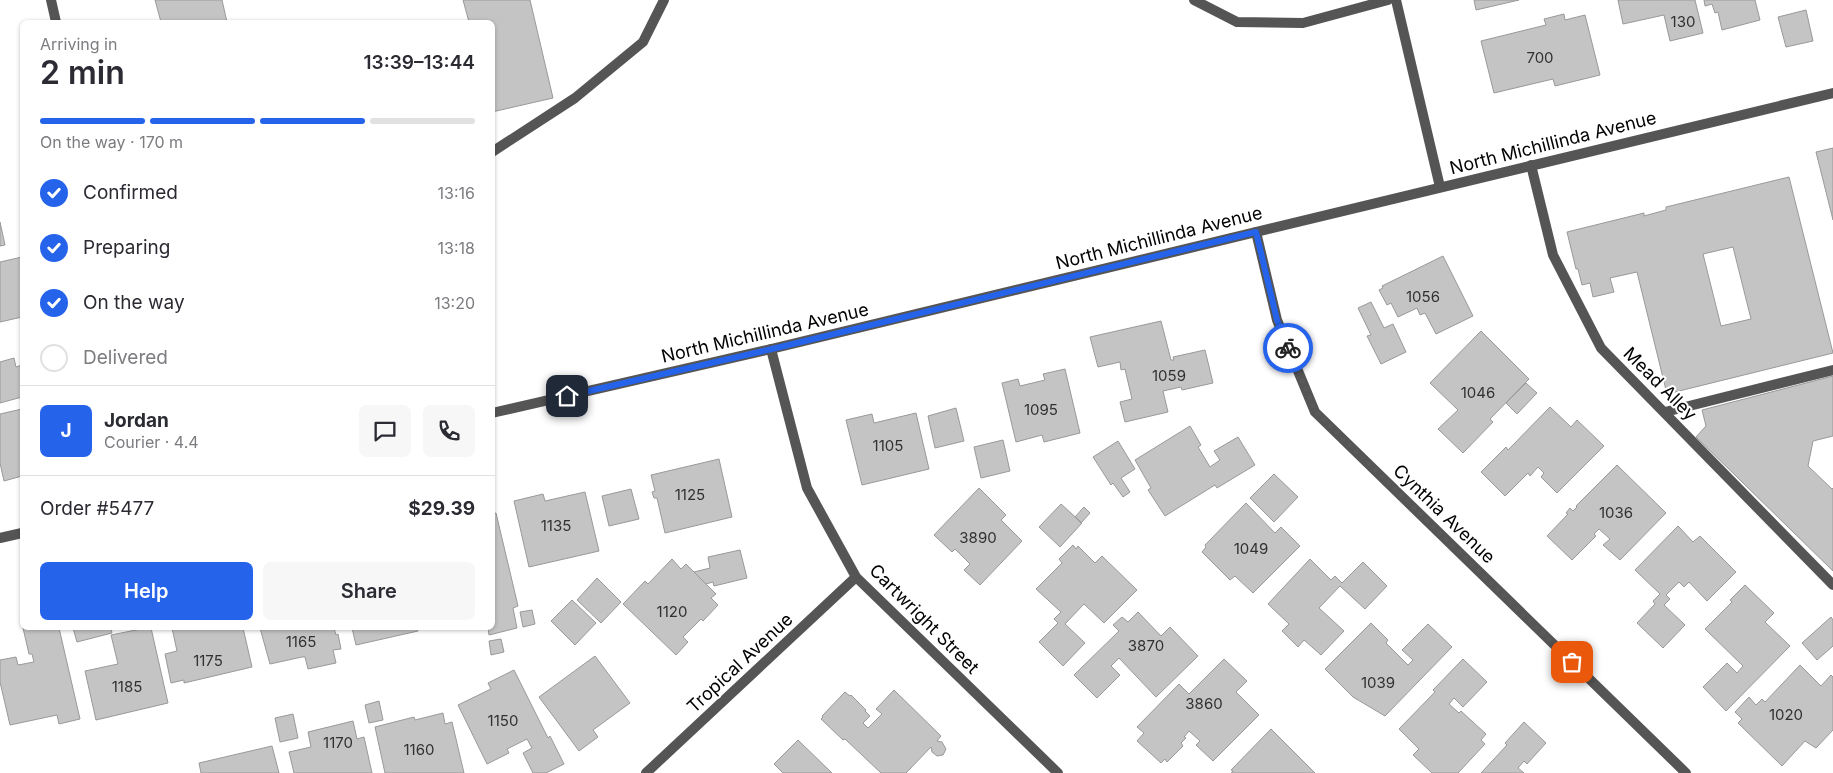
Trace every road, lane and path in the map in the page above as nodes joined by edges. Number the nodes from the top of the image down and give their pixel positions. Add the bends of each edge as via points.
1 (50, 0) edge
2 (664, 0) edge
3 (1194, 0) edge
4 (1388, 0) edge
5 (1396, 0) edge
6 (55, 20) edge
7 (1833, 93) edge
8 (495, 150) edge
9 (1530, 165) junction
10 (1440, 188) junction
11 (1256, 232) junction
12 (772, 349) junction
13 (1833, 370) edge
14 (495, 412) edge
15 (1665, 412) junction
16 (20, 533) edge
17 (0, 538) edge
18 (856, 577) junction
19 (1833, 585) edge
20 (646, 773) edge
21 (1058, 773) edge
22 (1686, 773) edge

1 - 6 street
2 - 8 street via 643,42 575,98
3 - 4 street via 1237,22 1303,22
5 - 10 street
7 - 9 street, North Michillinda Avenue
9 - 10 street, North Michillinda Avenue
9 - 15 street, Mead Alley via 1553,255 1601,348
10 - 11 street, North Michillinda Avenue
11 - 12 street, North Michillinda Avenue
11 - 22 street, Cynthia Avenue via 1277,320 1316,412
12 - 14 street, North Michillinda Avenue
12 - 18 street, Cartwright Street via 807,488
13 - 15 street
15 - 19 street, Mead Alley
16 - 17 street
18 - 20 street, Tropical Avenue
18 - 21 street, Cartwright Street

